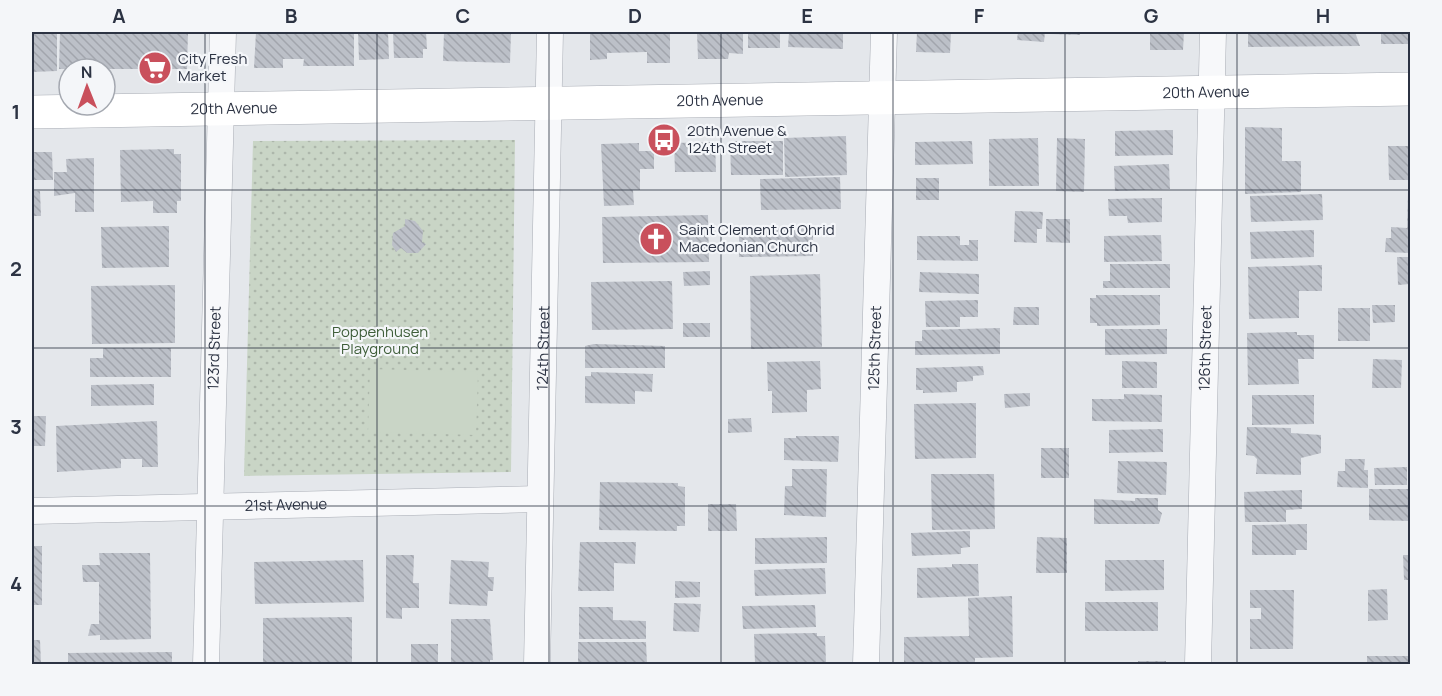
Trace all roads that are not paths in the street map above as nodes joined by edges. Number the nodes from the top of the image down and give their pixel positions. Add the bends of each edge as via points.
1 (223, 32) edge
2 (550, 32) edge
3 (884, 32) edge
4 (1213, 32) edge
5 (1410, 89) edge
6 (1211, 93) junction
7 (883, 98) junction
8 (548, 104) junction
9 (221, 109) junction
10 (32, 112) edge
11 (540, 499) junction
12 (209, 508) junction
13 (32, 511) edge
14 (206, 664) edge
15 (537, 664) edge
16 (866, 664) edge
17 (1198, 664) edge

1 - 9 street, 123rd Street
2 - 8 street, 124th Street
3 - 7 street, 125th Street
4 - 6 street, 126th Street
5 - 6 street, 20th Avenue
6 - 7 street, 20th Avenue
6 - 17 street, 126th Street
7 - 8 street, 20th Avenue
7 - 16 street, 125th Street
8 - 9 street, 20th Avenue
8 - 11 street, 124th Street
9 - 10 street, 20th Avenue
9 - 12 street, 123rd Street
11 - 12 street, 21st Avenue
11 - 15 street, 124th Street
12 - 13 street, 21st Avenue
12 - 14 street, 123rd Street

